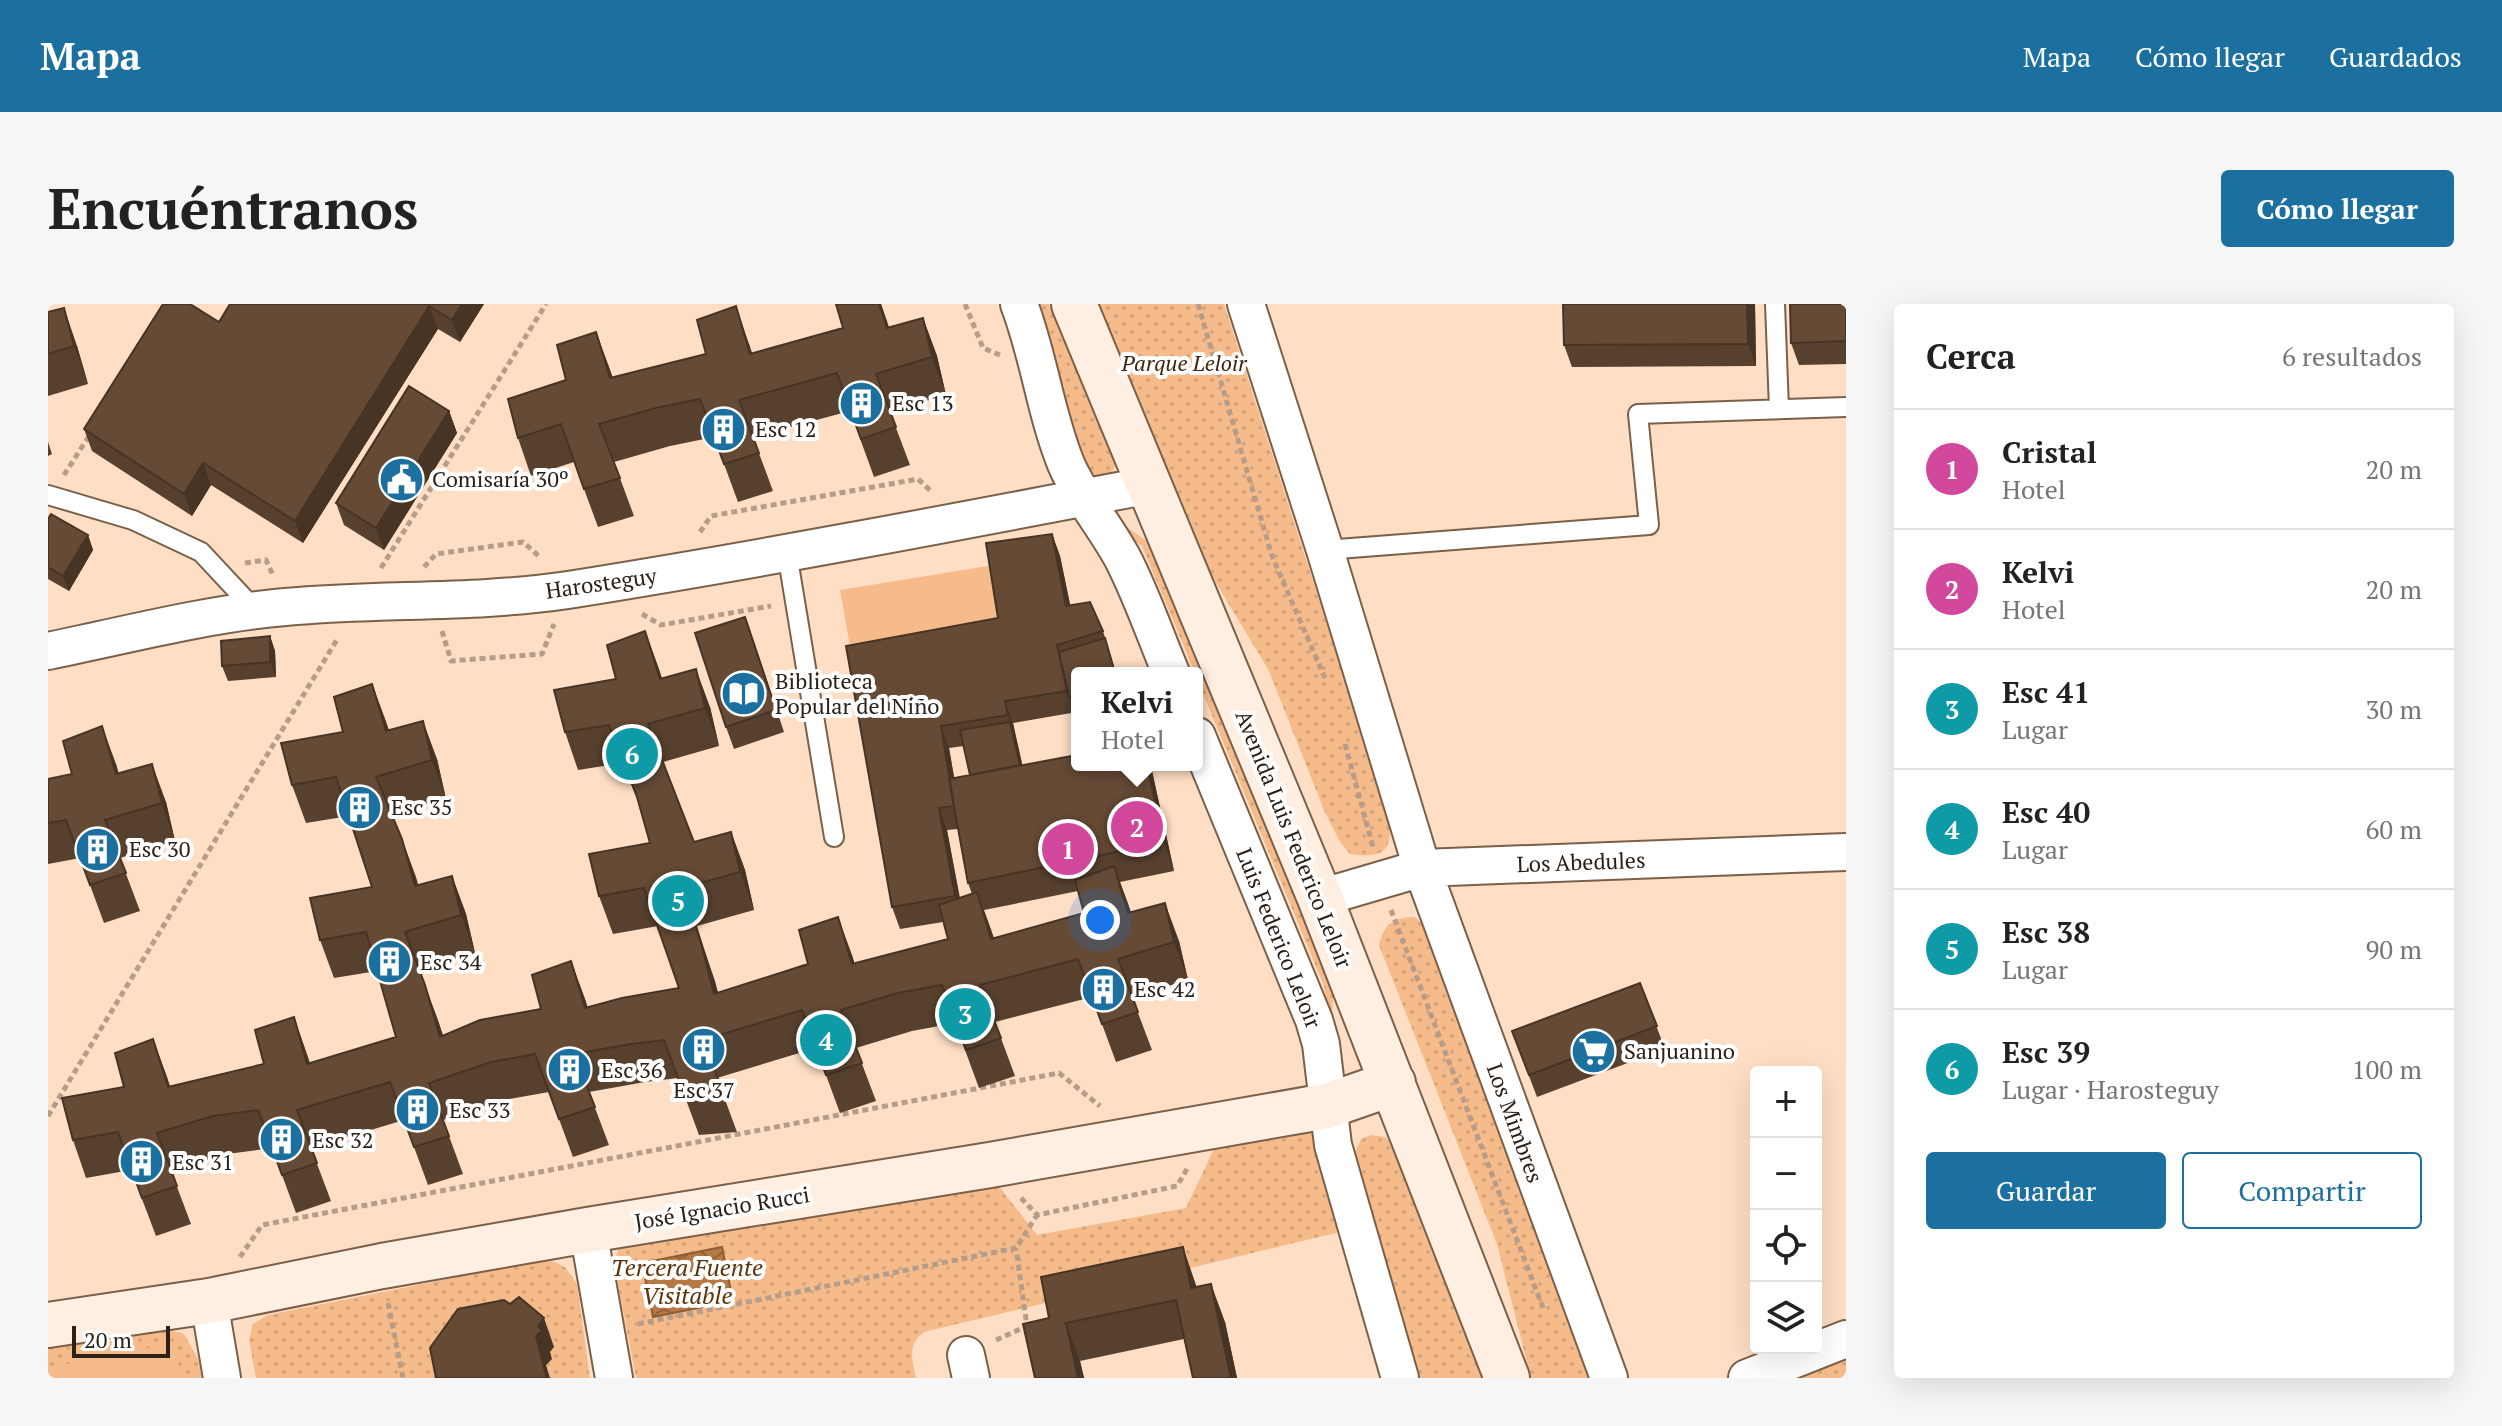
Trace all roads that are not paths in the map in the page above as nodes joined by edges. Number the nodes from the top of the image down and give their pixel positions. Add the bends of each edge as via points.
1 (1019, 304) edge
2 (1074, 304) edge
3 (1246, 304) edge
4 (1775, 304) edge
5 (1846, 407) edge
6 (1779, 409) junction
7 (1150, 485) junction
8 (50, 496) edge
9 (1086, 497) junction
10 (1325, 550) junction
11 (787, 553) junction
12 (256, 611) junction
13 (48, 651) edge
14 (1169, 667) edge
15 (1203, 751) edge
16 (834, 837) dead end
17 (1846, 852) edge
18 (1422, 868) junction
19 (1320, 898) junction
20 (1393, 1083) junction
21 (1327, 1106) junction
22 (588, 1230) junction
23 (209, 1301) junction
24 (48, 1325) edge
25 (1846, 1339) edge
26 (222, 1378) edge
27 (614, 1378) edge
28 (1400, 1378) edge
29 (1507, 1378) edge
30 (1609, 1378) edge
31 (1747, 1378) edge

1 - 9 street via 1046,405 1066,462
2 - 7 street, Avenida Luis Federico Leloir
3 - 10 street
4 - 6 lane
5 - 6 lane
6 - 10 lane via 1638,414 1649,525
7 - 9 street, Harosteguy
7 - 19 street, Avenida Luis Federico Leloir
8 - 12 lane via 133,520 201,552
9 - 11 street, Harosteguy
9 - 14 street via 1132,578
10 - 18 street
11 - 12 street, Harosteguy via 567,590
11 - 16 lane
12 - 13 street, Harosteguy
15 - 21 street, Luis Federico Leloir via 1314,1020
17 - 18 street, Los Abedules
18 - 19 street, Los Abedules
18 - 30 street, Los Mimbres
19 - 20 street, Avenida Luis Federico Leloir
20 - 21 street, José Ignacio Rucci
20 - 29 street, Avenida Luis Federico Leloir
21 - 22 street, José Ignacio Rucci
21 - 28 street, Luis Federico Leloir via 1333,1145
22 - 23 street, José Ignacio Rucci
22 - 27 street
23 - 24 street, José Ignacio Rucci
23 - 26 street
25 - 31 street

